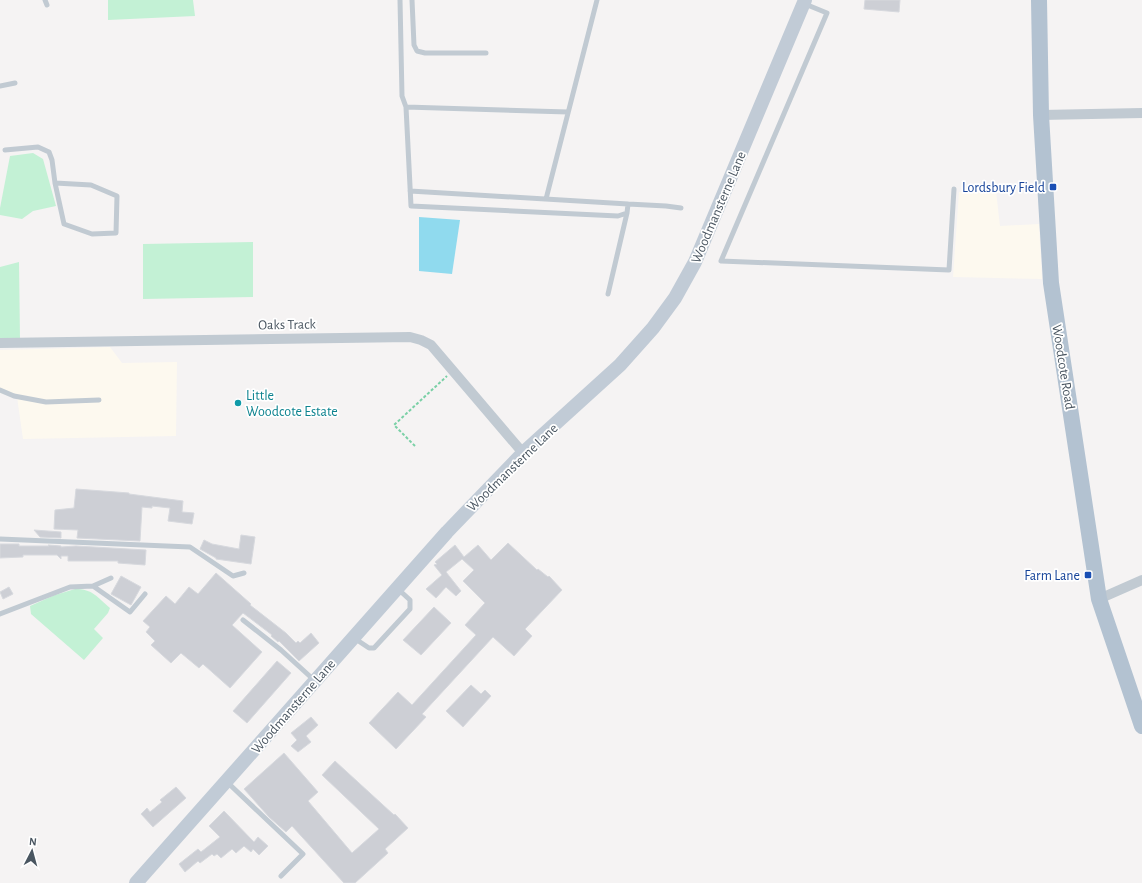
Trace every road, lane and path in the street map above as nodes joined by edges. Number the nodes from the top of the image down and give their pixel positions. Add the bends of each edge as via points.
1 (400, 0) edge
2 (412, 0) edge
3 (597, 0) edge
4 (1039, 0) edge
5 (804, 2) edge
6 (486, 53) dead end
7 (15, 83) dead end
8 (0, 86) edge
9 (406, 107) junction
10 (568, 112) junction
11 (1142, 113) edge
12 (1041, 115) junction
13 (5, 150) dead end
14 (55, 182) junction
15 (954, 189) dead end
16 (410, 192) junction
17 (546, 199) junction
18 (628, 204) junction
19 (680, 208) dead end
20 (626, 213) junction
21 (608, 294) dead end
22 (0, 343) edge
23 (453, 370) junction
24 (0, 390) edge
25 (99, 400) dead end
26 (415, 446) dead end
27 (523, 453) junction
28 (0, 539) edge
29 (244, 573) dead end
30 (111, 578) dead end
31 (1142, 580) edge
32 (93, 586) junction
33 (397, 588) junction
34 (145, 594) dead end
35 (1099, 599) junction
36 (0, 614) edge
37 (243, 620) dead end
38 (353, 637) junction
39 (315, 681) junction
40 (1142, 726) edge
41 (226, 782) junction
42 (281, 876) dead end
43 (136, 883) edge

1 - 9 lane via 402,96
2 - 6 lane via 414,45 417,50 425,53
3 - 10 lane
4 - 12 main road, Woodcote Road
5 - 15 lane via 827,13 721,261 949,270
5 - 27 street, Woodmansterne Lane via 695,262 675,298 654,328 620,365
7 - 8 lane
9 - 10 lane
9 - 16 lane
10 - 17 lane
11 - 12 street
12 - 35 main road, Woodcote Road via 1051,283
13 - 14 lane via 38,147 49,152
14 - 14 lane via 91,185 117,196 116,233 92,234 64,224
16 - 17 lane
16 - 20 lane via 411,206 618,216
17 - 18 lane
18 - 19 lane
18 - 20 lane
20 - 21 lane
22 - 23 street, Oaks Track via 410,337 431,345
23 - 26 path via 394,425
23 - 27 street, Oaks Track
24 - 25 lane via 14,396 46,402
27 - 33 street, Woodmansterne Lane via 446,532
28 - 29 lane via 190,547 233,576
30 - 32 lane
31 - 35 street
32 - 34 lane via 130,612
32 - 36 lane via 70,587
33 - 38 street, Woodmansterne Lane
33 - 38 lane via 410,600 410,610 374,648 369,648
35 - 40 main road, Woodcote Road
37 - 39 lane
38 - 39 street, Woodmansterne Lane
39 - 41 street, Woodmansterne Lane
41 - 42 lane via 302,854
41 - 43 street, Woodmansterne Lane

